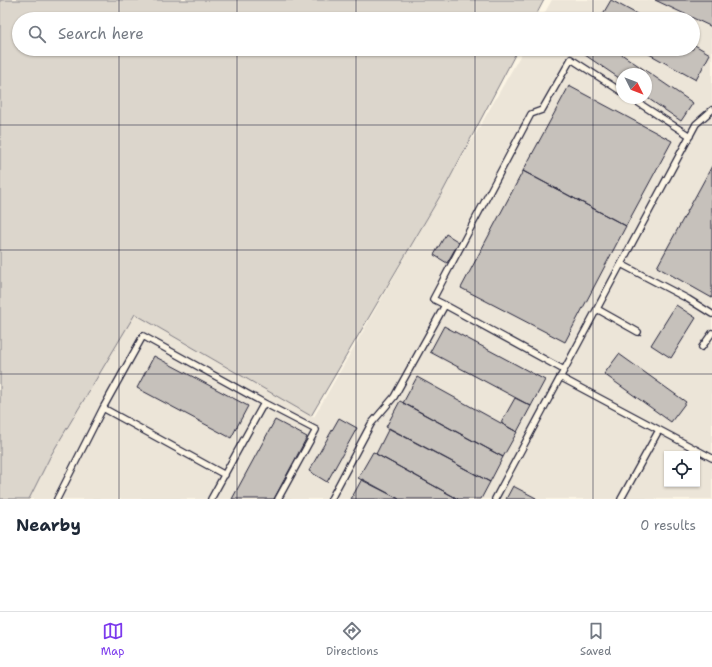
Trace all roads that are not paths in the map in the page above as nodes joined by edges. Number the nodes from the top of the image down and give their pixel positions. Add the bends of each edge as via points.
1 (616, 88) edge
2 (640, 104) edge
3 (712, 110) edge
4 (690, 136) junction
5 (621, 264) junction
6 (445, 305) junction
7 (597, 310) junction
8 (712, 314) edge
9 (638, 332) dead end
10 (712, 333) edge
11 (702, 348) dead end
12 (564, 370) junction
13 (560, 377) junction
14 (264, 403) junction
15 (103, 408) junction
16 (659, 430) junction
17 (712, 458) edge
18 (225, 475) junction
19 (57, 499) edge
20 (210, 499) edge
21 (278, 499) edge
22 (331, 499) edge
23 (495, 499) edge
24 (621, 499) edge

1 - 6 lane via 571,59 542,110 531,114 433,299
2 - 4 lane
3 - 4 lane via 696,124
4 - 5 lane
5 - 7 lane
5 - 8 lane
6 - 12 lane
6 - 22 lane via 394,397 371,424
7 - 9 lane
7 - 12 lane
10 - 11 lane
12 - 13 lane
13 - 16 lane
13 - 23 lane
14 - 15 lane via 143,336
14 - 18 lane
14 - 21 lane via 316,430
15 - 18 lane
15 - 19 lane
16 - 17 lane
16 - 24 lane
18 - 20 lane

